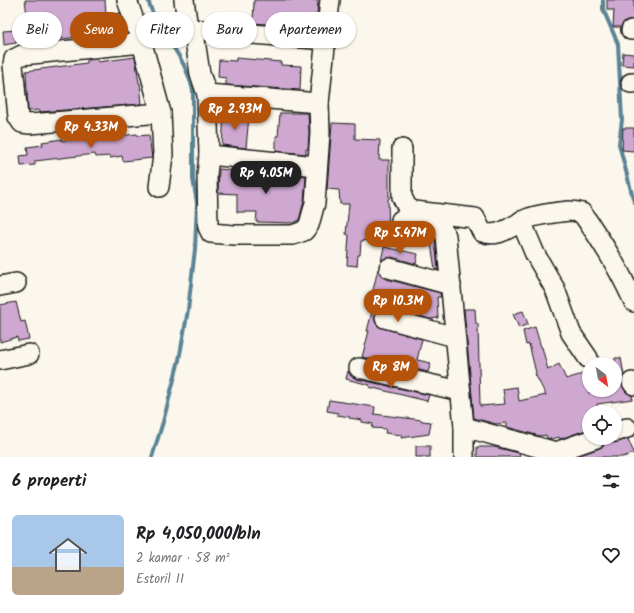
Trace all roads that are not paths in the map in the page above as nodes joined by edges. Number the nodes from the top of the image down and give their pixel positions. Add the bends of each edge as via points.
1 (127, 0) edge
2 (184, 0) edge
3 (330, 0) edge
4 (186, 12) edge
5 (329, 12) edge
6 (136, 26) edge
7 (194, 29) edge
8 (265, 35) edge
9 (194, 37) edge
10 (136, 44) edge
11 (143, 48) edge
12 (325, 48) edge
13 (207, 94) junction
14 (319, 102) junction
15 (161, 113) junction
16 (402, 149) dead end
17 (209, 155) junction
18 (317, 166) junction
19 (159, 187) dead end
20 (401, 220) dead end
21 (521, 221) junction
22 (389, 268) dead end
23 (451, 285) junction
24 (634, 302) edge
25 (385, 318) dead end
26 (455, 338) junction
27 (30, 354) dead end
28 (587, 357) edge
29 (0, 360) edge
30 (359, 368) dead end
31 (460, 391) junction
32 (464, 427) junction
33 (582, 444) edge
34 (557, 454) edge
35 (464, 457) edge

1 - 6 street
2 - 4 street
3 - 5 street
7 - 8 street
9 - 13 street via 200,74
10 - 15 street via 22,55 14,59 18,117 22,123 30,124
11 - 15 street
12 - 14 street
13 - 14 street
13 - 17 street
14 - 18 street
15 - 19 street via 162,154
16 - 21 street via 402,197 407,207 414,211 475,218 482,232 489,234 506,231
17 - 18 street
17 - 18 street via 208,227 211,233 234,236 293,235 304,231 309,225 315,203
20 - 23 street via 442,229 446,236
21 - 24 street via 571,211 582,213 598,236
21 - 28 street via 535,254 555,289 571,334
22 - 23 street
23 - 26 street
25 - 26 street
26 - 31 street
27 - 29 street
30 - 31 street
31 - 32 street
32 - 34 street
32 - 35 street
33 - 34 street

